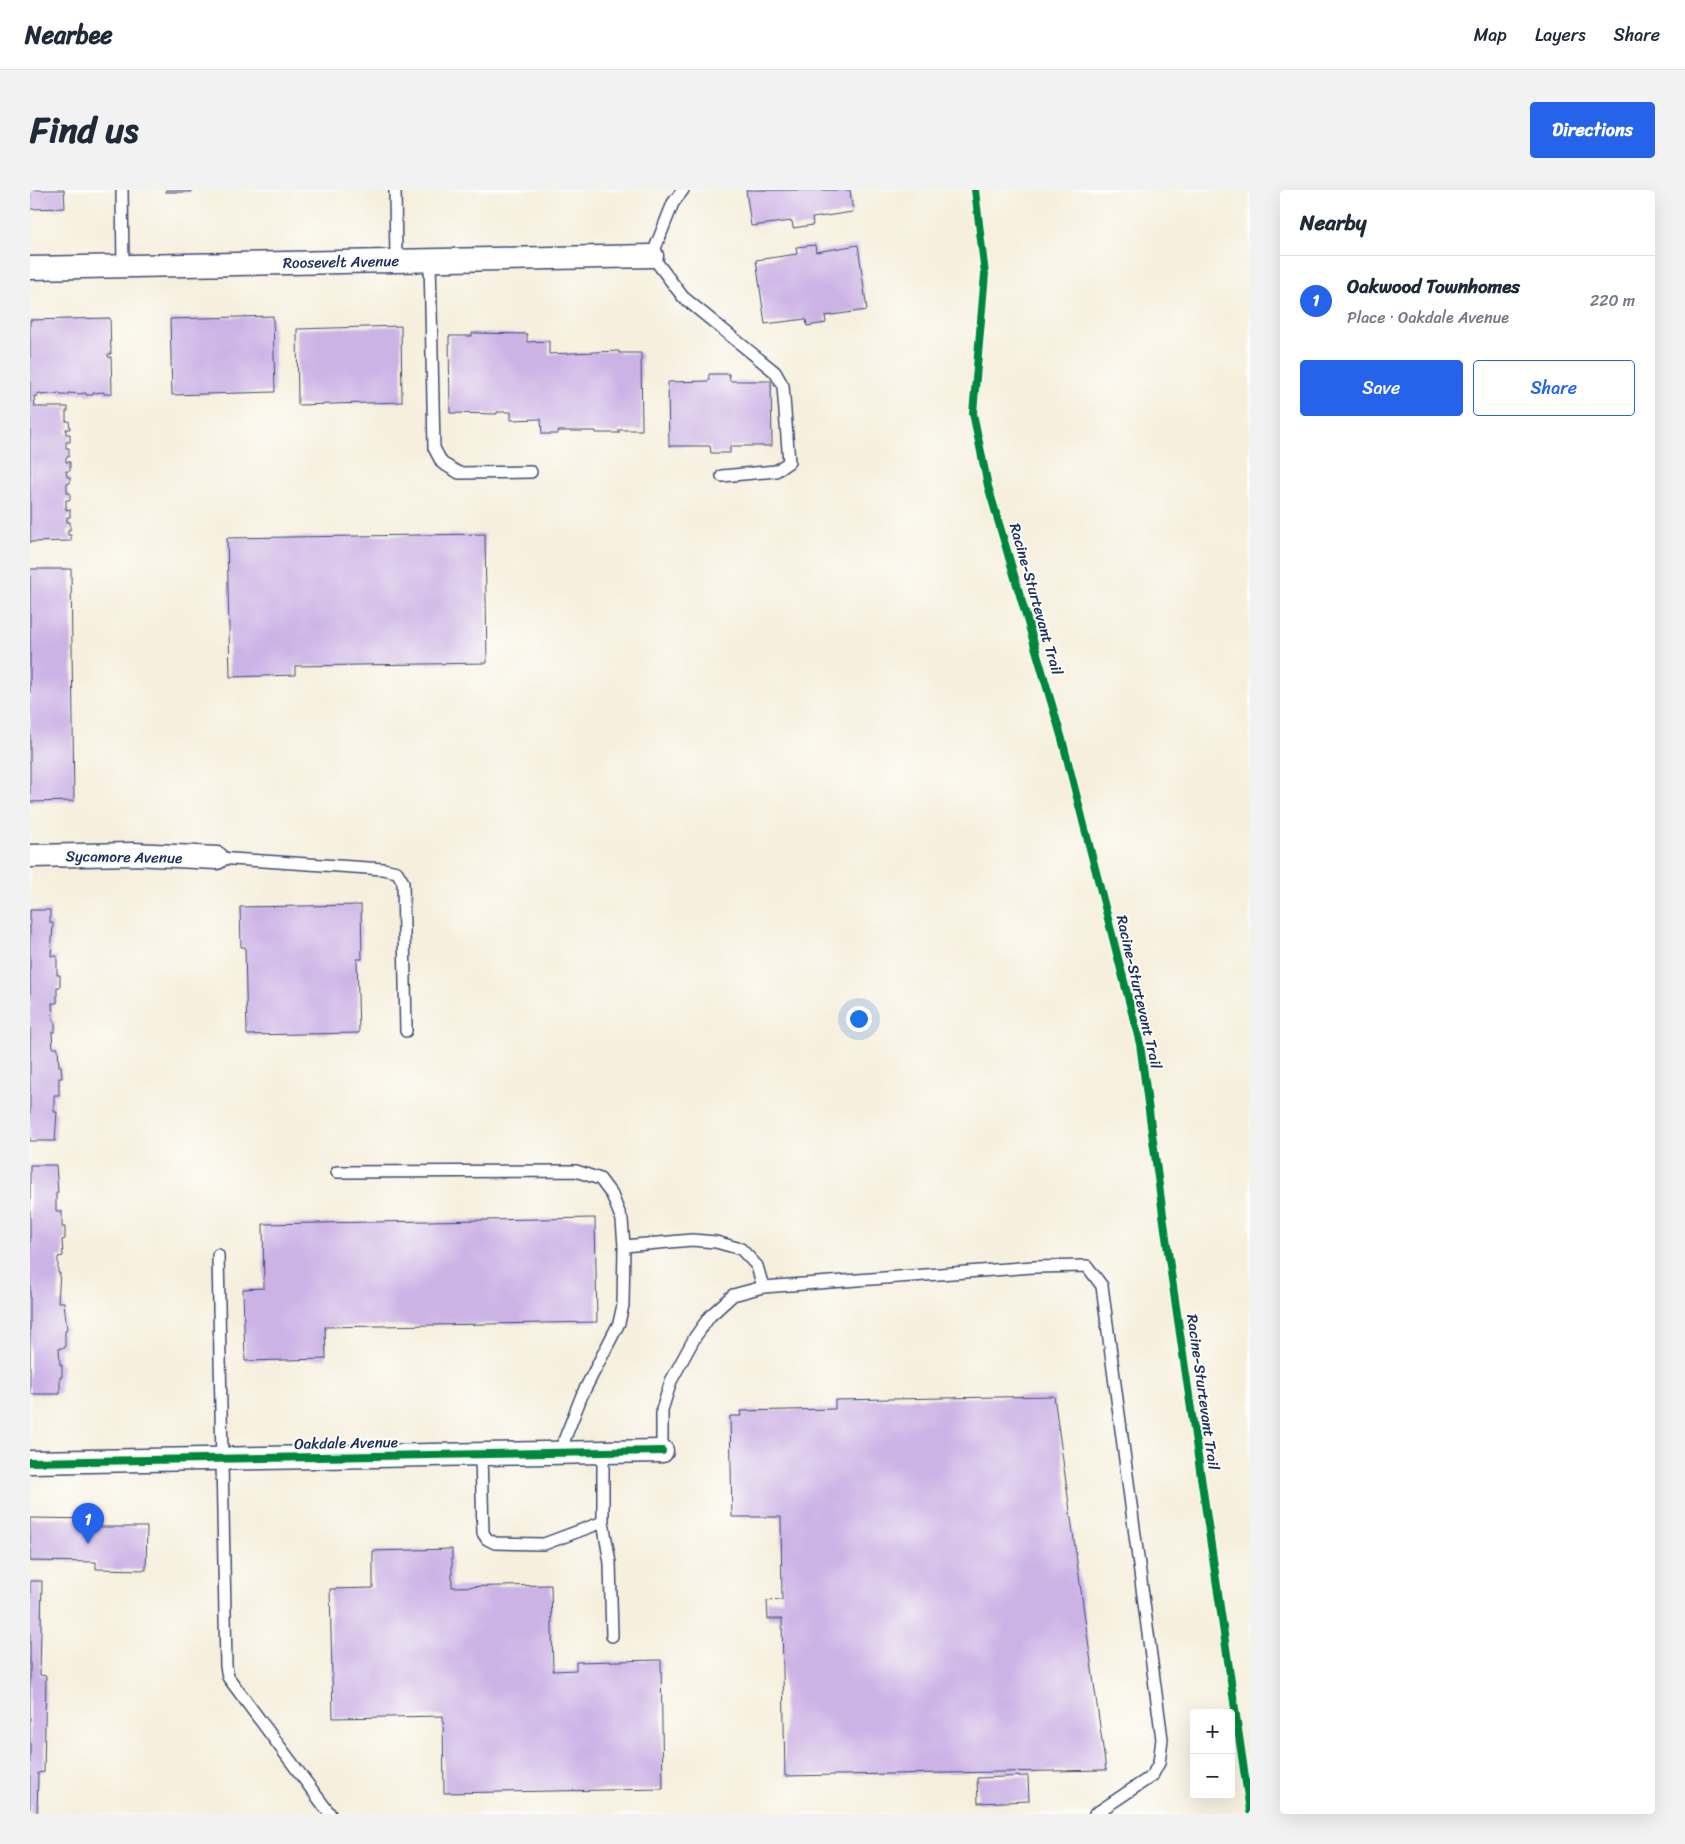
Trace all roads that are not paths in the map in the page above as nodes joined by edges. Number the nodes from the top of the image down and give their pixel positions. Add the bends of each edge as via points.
1 (122, 190) edge
2 (395, 190) edge
3 (683, 190) edge
4 (652, 256) junction
5 (430, 260) junction
6 (396, 261) junction
7 (123, 266) junction
8 (30, 268) edge
9 (531, 472) dead end
10 (722, 476) dead end
11 (30, 856) edge
12 (218, 858) joint
13 (406, 1031) dead end
14 (337, 1172) dead end
15 (624, 1246) junction
16 (218, 1255) dead end
17 (763, 1287) junction
18 (662, 1451) joint
19 (603, 1452) junction
20 (559, 1453) junction
21 (481, 1454) junction
22 (222, 1459) junction
23 (30, 1462) edge
24 (603, 1522) junction
25 (612, 1636) dead end
26 (330, 1814) edge
27 (1094, 1814) edge

1 - 7 lane
2 - 6 lane
3 - 4 lane via 673,203
4 - 5 street, Roosevelt Avenue
4 - 10 lane via 683,297 775,372 783,386 788,462 776,471
5 - 6 street, Roosevelt Avenue
5 - 9 lane via 434,448 442,463 459,473
6 - 7 street, Roosevelt Avenue
7 - 8 street, Roosevelt Avenue
11 - 12 street, Sycamore Avenue via 133,854
12 - 13 lane via 397,872 404,882
14 - 15 lane via 576,1172 600,1179 612,1195 622,1220
15 - 17 lane via 692,1240 741,1249 756,1266
15 - 20 lane via 623,1305 619,1323 582,1395
16 - 22 lane
17 - 18 lane via 733,1295 710,1316 695,1337 671,1381 662,1410
17 - 27 lane via 1082,1266 1087,1266 1102,1286 1162,1739 1152,1776
18 - 19 street, Oakdale Avenue
19 - 20 street, Oakdale Avenue
19 - 24 lane
20 - 21 street, Oakdale Avenue
21 - 22 street, Oakdale Avenue
21 - 24 lane via 483,1533 487,1540 544,1544
22 - 23 street, Oakdale Avenue
22 - 26 lane via 228,1677
24 - 25 lane via 610,1563

